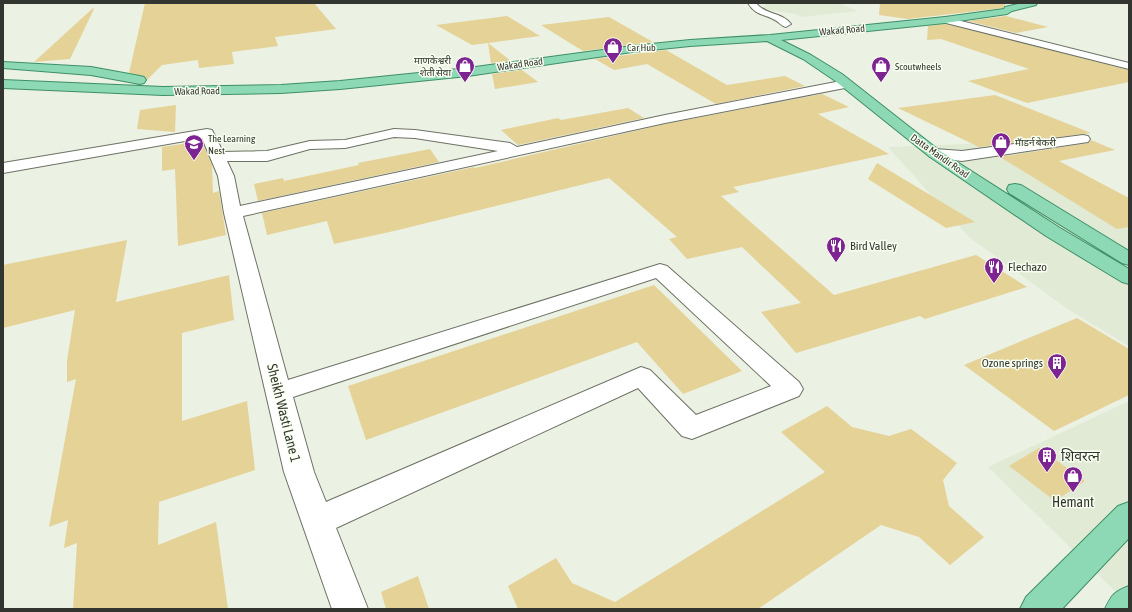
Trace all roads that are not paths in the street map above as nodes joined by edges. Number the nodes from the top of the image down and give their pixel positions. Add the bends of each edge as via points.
1 (752, 3) edge
2 (1012, 3) edge
3 (1033, 3) edge
4 (978, 6) dead end
5 (764, 13) junction
6 (946, 20) junction
7 (792, 27) junction
8 (765, 29) junction
9 (818, 32) junction
10 (690, 43) junction
11 (814, 51) junction
12 (3, 65) edge
13 (1127, 65) edge
14 (3, 84) edge
15 (846, 84) junction
16 (1083, 139) dead end
17 (523, 150) junction
18 (934, 154) junction
19 (962, 156) junction
20 (218, 157) junction
21 (3, 168) edge
22 (233, 213) junction
23 (1072, 226) junction
24 (1053, 232) junction
25 (1129, 259) edge
26 (1129, 278) edge
27 (279, 392) junction
28 (1129, 516) edge
29 (317, 521) junction
30 (1129, 603) edge
31 (350, 609) edge
32 (1038, 609) edge
33 (1123, 609) edge

1 - 5 street
2 - 4 main road
3 - 6 main road, Wakad Road via 1006,11
5 - 7 street via 782,18
5 - 8 street via 760,15 767,20
6 - 9 main road, Wakad Road
6 - 13 street
7 - 8 main road, Wakad Road
7 - 9 main road, Wakad Road
7 - 11 main road, Datta Mandir Road
8 - 10 main road, Wakad Road
8 - 11 main road, Datta Mandir Road
8 - 12 main road, Wakad Road via 418,71 285,81 165,82 131,80 116,74 91,71
9 - 11 main road
10 - 11 main road via 755,44
10 - 14 main road, Wakad Road via 405,79 281,89 163,91
11 - 15 main road, Datta Mandir Road
11 - 19 main road, Datta Mandir Road via 852,75
15 - 17 street
15 - 18 main road, Datta Mandir Road via 890,116
16 - 19 street
17 - 20 street via 394,133 345,144 310,145 267,156
17 - 22 street
18 - 19 street
18 - 24 main road, Datta Mandir Road
19 - 23 main road, Datta Mandir Road
20 - 21 street, Sheikh Wasti Lane 1 via 207,133
20 - 22 street, Sheikh Wasti Lane 1 via 226,176
22 - 27 street, Sheikh Wasti Lane 1
23 - 24 main road
23 - 25 main road, Datta Mandir Road
24 - 26 main road, Datta Mandir Road
27 - 29 street, Sheikh Wasti Lane 1 via 299,472
27 - 29 street via 660,270 790,389 692,428 641,376
28 - 32 main road
29 - 31 street, Sheikh Wasti Lane 1
30 - 33 main road

